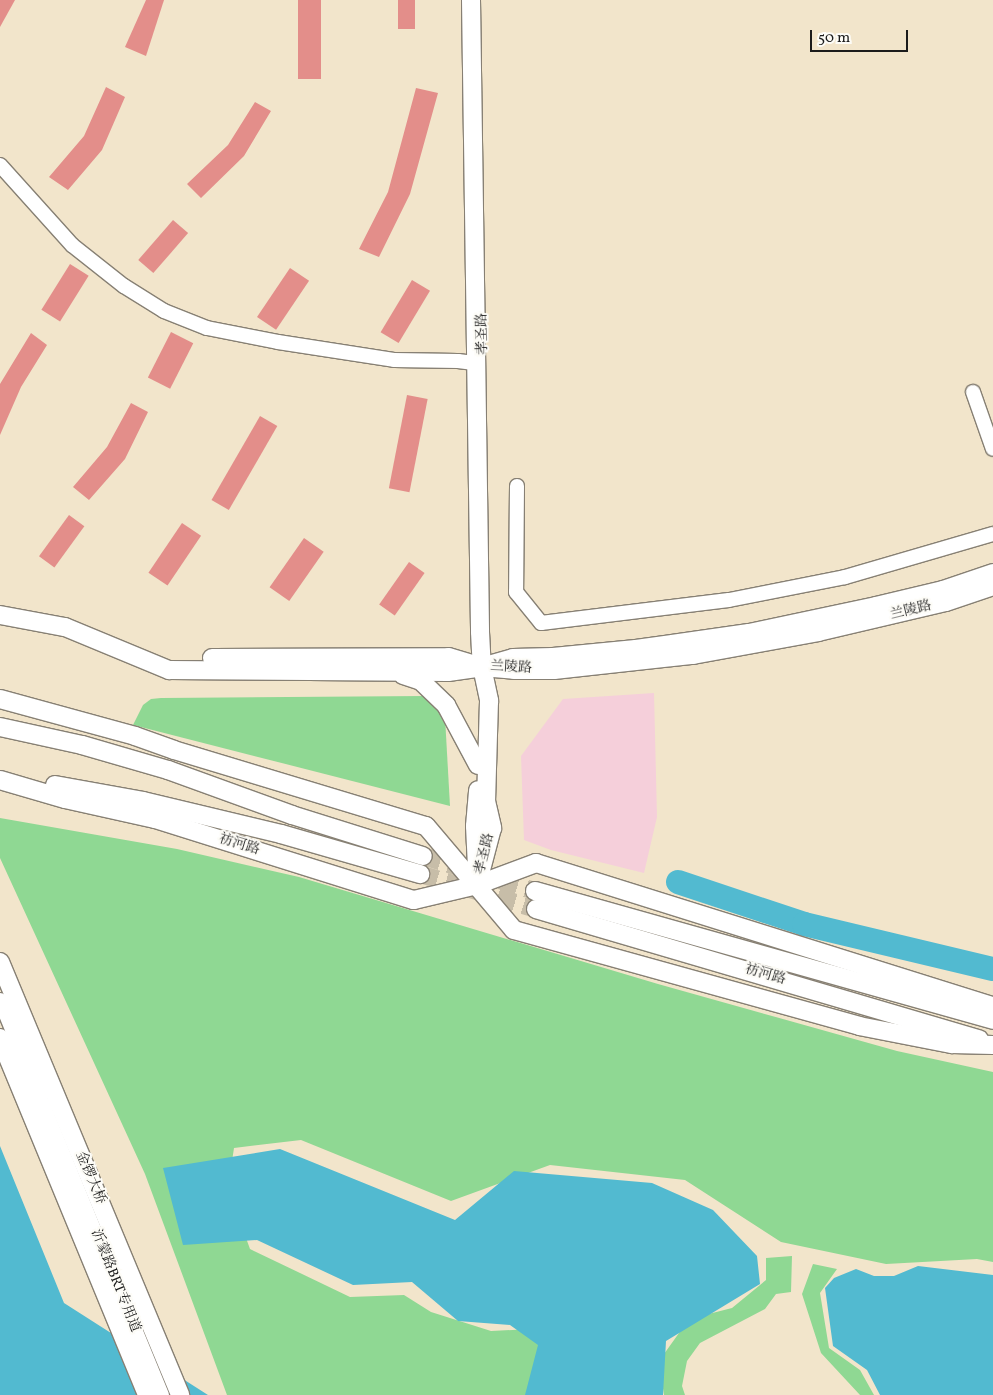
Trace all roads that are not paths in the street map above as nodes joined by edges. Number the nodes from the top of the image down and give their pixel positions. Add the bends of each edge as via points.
1 (471, 0) edge
2 (479, 0) edge
3 (0, 165) edge
4 (474, 363) junction
5 (973, 392) dead end
6 (993, 449) edge
7 (516, 486) dead end
8 (993, 534) edge
9 (993, 573) edge
10 (993, 586) edge
11 (0, 607) edge
12 (0, 615) edge
13 (482, 667) junction
14 (390, 672) junction
15 (0, 699) edge
16 (0, 723) edge
17 (0, 727) edge
18 (135, 736) junction
19 (478, 765) junction
20 (0, 775) edge
21 (0, 780) edge
22 (423, 856) tunnel mouth
23 (420, 874) tunnel mouth
24 (477, 885) junction
25 (535, 891) tunnel mouth
26 (536, 909) tunnel mouth
27 (0, 962) edge
28 (0, 1000) edge
29 (993, 1006) edge
30 (993, 1020) edge
31 (0, 1038) edge
32 (993, 1044) edge
33 (147, 1395) edge
34 (162, 1395) edge
35 (180, 1395) edge

1 - 4 main road, 孝圣路
2 - 13 main road, 孝圣路 via 488,632
3 - 4 street via 72,245 124,286 164,311 207,328 278,342 394,360
4 - 13 main road, 孝圣路
5 - 6 street
7 - 8 street via 516,592 541,623 729,600 845,577
9 - 13 main road, 兰陵路 via 933,592 768,629 636,649 513,658
10 - 13 main road, 兰陵路 via 946,602 870,621 702,653 554,670
11 - 13 main road via 64,620 117,642 172,658 449,657
12 - 14 main road via 66,627 169,670
13 - 14 main road via 448,672
13 - 19 main road, 孝圣路
13 - 24 main road, 孝圣路 via 489,701 486,801 492,828
14 - 19 main road via 421,681 446,705
15 - 18 main road
16 - 18 main road
17 - 22 main road via 82,745 168,770 292,815
18 - 24 main road via 426,826
19 - 24 main road, 孝圣路
20 - 23 main road, 祊河路 via 143,801 281,834
21 - 24 main road, 祊河路 via 65,799 155,819 414,900
24 - 29 main road, 祊河路 via 536,864
24 - 32 main road via 514,930 859,1026 952,1044
25 - 30 main road, 祊河路
26 - 32 main road, 祊河路
27 - 35 main road, 金锣大桥
28 - 34 street, 沂蒙路BRT专用道
31 - 33 main road

